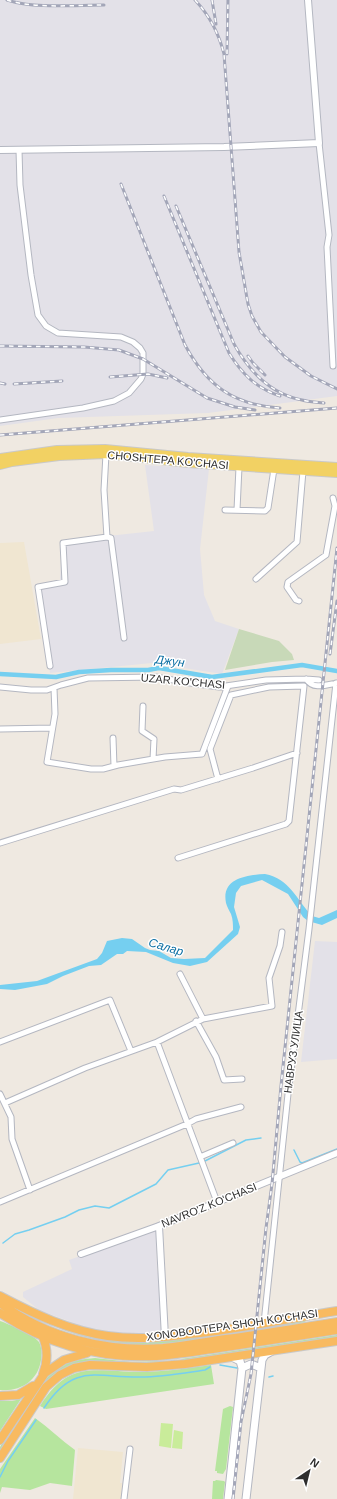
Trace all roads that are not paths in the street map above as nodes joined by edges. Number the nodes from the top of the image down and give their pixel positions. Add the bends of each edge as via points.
1 (308, 0) edge
2 (319, 143) junction
3 (0, 150) edge
4 (19, 150) junction
5 (333, 366) dead end
6 (0, 420) edge
7 (106, 454) junction
8 (0, 458) edge
9 (0, 465) edge
10 (239, 466) junction
11 (337, 467) edge
12 (274, 469) junction
13 (303, 471) junction
14 (337, 473) edge
15 (333, 498) dead end
16 (225, 510) dead end
17 (237, 510) junction
18 (107, 537) junction
19 (256, 579) dead end
20 (299, 601) dead end
21 (124, 638) dead end
22 (50, 666) dead end
23 (307, 680) junction
24 (319, 680) dead end
25 (336, 683) edge
26 (228, 686) junction
27 (304, 686) junction
28 (0, 687) edge
29 (54, 688) junction
30 (143, 706) dead end
31 (0, 728) edge
32 (52, 728) junction
33 (113, 738) dead end
34 (297, 753) junction
35 (153, 759) junction
36 (114, 766) junction
37 (218, 779) junction
38 (0, 843) edge
39 (178, 858) dead end
40 (282, 932) dead end
41 (180, 974) dead end
42 (203, 1019) junction
43 (196, 1022) junction
44 (0, 1042) edge
45 (157, 1042) junction
46 (131, 1051) junction
47 (242, 1079) dead end
48 (0, 1094) edge
49 (5, 1103) junction
50 (241, 1107) dead end
51 (187, 1124) junction
52 (233, 1143) dead end
53 (337, 1152) edge
54 (200, 1157) junction
55 (279, 1176) junction
56 (30, 1190) junction
57 (0, 1202) edge
58 (217, 1202) junction
59 (159, 1226) junction
60 (81, 1254) dead end
61 (0, 1296) edge
62 (0, 1303) edge
63 (337, 1311) edge
64 (1, 1315) edge
65 (18, 1316) junction
66 (302, 1317) junction
67 (337, 1322) edge
68 (264, 1323) junction
69 (36, 1325) junction
70 (318, 1325) junction
71 (337, 1330) edge
72 (165, 1337) junction
73 (43, 1338) junction
74 (337, 1341) edge
75 (273, 1350) junction
76 (96, 1353) junction
77 (166, 1355) junction
78 (232, 1357) junction
79 (185, 1364) junction
80 (242, 1368) junction
81 (261, 1368) junction
82 (40, 1380) junction
83 (0, 1396) edge
84 (0, 1440) edge
85 (130, 1449) dead end
86 (0, 1458) edge
87 (124, 1499) edge
88 (228, 1499) edge
89 (246, 1499) edge

1 - 2 street
2 - 4 street
2 - 5 street via 329,235 327,247
3 - 4 street
4 - 6 street via 20,185 38,315 46,326 58,333 120,337 133,342 142,353 143,374 129,393 114,401
7 - 9 main road, CHOSHTEPA KO'CHASI via 59,456
7 - 10 main road, CHOSHTEPA KO'CHASI
7 - 18 street via 104,497
8 - 11 main road, CHOSHTEPA KO'CHASI via 57,450 105,448 239,461
10 - 12 main road, CHOSHTEPA KO'CHASI
10 - 17 street
12 - 13 main road, CHOSHTEPA KO'CHASI
12 - 17 street via 268,508 265,511
13 - 14 main road, CHOSHTEPA KO'CHASI
13 - 19 street via 297,542
15 - 20 street via 335,506 326,555 287,585
16 - 17 street
18 - 21 street via 111,538
18 - 22 street via 63,543 65,582 38,587
23 - 24 street, UZAR KO'CHASI
23 - 25 street via 313,686
23 - 26 street, UZAR KO'CHASI via 266,680
23 - 27 street
25 - 55 street, НАВРУЗ УЛИЦА via 312,910
26 - 29 street, UZAR KO'CHASI via 219,687 156,677 133,677 88,678
26 - 35 street via 202,754
27 - 34 street
27 - 37 street via 269,687 231,695 210,749
28 - 29 street, UZAR KO'CHASI via 30,690
29 - 32 street via 55,714
30 - 35 street via 142,731 154,739
31 - 32 street
32 - 36 street via 47,762 91,769
33 - 36 street
34 - 37 street
34 - 39 street via 289,821 286,824
35 - 36 street
37 - 38 street via 181,790 174,789
40 - 42 street via 269,978 272,1006
41 - 42 street
42 - 43 street
43 - 45 street
43 - 47 street via 216,1057 224,1080
44 - 46 street via 110,1000
45 - 46 street
45 - 51 street
46 - 49 street
48 - 49 street
49 - 56 street via 11,1117 12,1139
50 - 51 street via 196,1119
51 - 54 street
51 - 56 street
52 - 54 street
53 - 55 street, NAVRO'Z KO'CHASI
54 - 58 street
55 - 58 street, NAVRO'Z KO'CHASI
55 - 68 street, НАВРУЗ УЛИЦА
56 - 57 street
58 - 59 street, NAVRO'Z KO'CHASI
59 - 60 street, NAVRO'Z KO'CHASI
59 - 72 street
61 - 72 highway via 45,1318 91,1333 127,1338
62 - 65 highway
63 - 66 highway
64 - 65 highway
64 - 73 highway, XONOBODTEPA SHOH KO'CHASI
65 - 69 highway, XONOBODTEPA SHOH KO'CHASI
66 - 68 highway
66 - 70 highway
67 - 70 highway, XONOBODTEPA SHOH KO'CHASI
68 - 72 highway
69 - 70 highway, XONOBODTEPA SHOH KO'CHASI via 88,1343 111,1347 165,1348
69 - 73 highway
71 - 77 highway, XONOBODTEPA SHOH KO'CHASI
73 - 76 highway, XONOBODTEPA SHOH KO'CHASI
73 - 82 highway via 47,1360
74 - 75 highway
75 - 78 highway
75 - 81 main road via 264,1356
76 - 77 highway, XONOBODTEPA SHOH KO'CHASI
76 - 82 highway via 82,1354 64,1360 51,1368
77 - 79 highway
78 - 79 highway
78 - 80 main road via 239,1360
79 - 86 highway via 147,1367 90,1365 64,1372 53,1379 43,1391
80 - 81 main road via 252,1364
80 - 88 main road
81 - 89 main road
82 - 83 highway via 21,1394
82 - 84 highway
85 - 87 street

